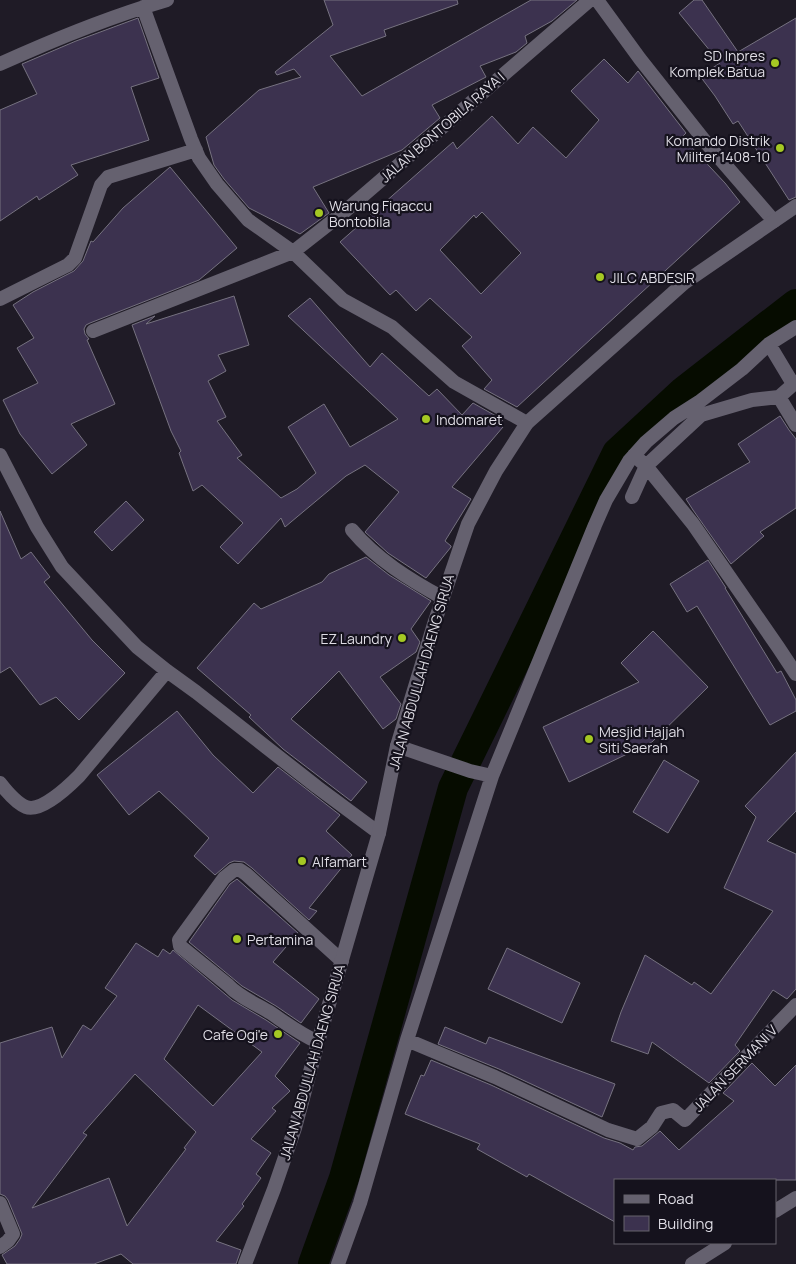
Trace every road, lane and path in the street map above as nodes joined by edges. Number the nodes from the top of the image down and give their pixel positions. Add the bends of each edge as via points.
1 (167, 0) edge
2 (590, 0) edge
3 (597, 0) edge
4 (143, 7) junction
5 (0, 64) edge
6 (196, 150) junction
7 (796, 206) edge
8 (774, 221) junction
9 (293, 252) junction
10 (0, 299) edge
11 (796, 327) edge
12 (93, 331) dead end
13 (768, 344) junction
14 (794, 383) edge
15 (780, 397) junction
16 (527, 423) junction
17 (796, 425) edge
18 (0, 455) edge
19 (634, 455) junction
20 (646, 466) junction
21 (632, 497) dead end
22 (352, 530) dead end
23 (442, 598) junction
24 (167, 671) junction
25 (796, 674) edge
26 (397, 746) junction
27 (492, 776) junction
28 (0, 783) edge
29 (379, 833) junction
30 (342, 961) junction
31 (796, 1005) edge
32 (408, 1040) junction
33 (318, 1042) junction
34 (796, 1198) edge
35 (0, 1203) edge
36 (776, 1210) edge
37 (723, 1244) edge
38 (0, 1247) edge
39 (245, 1264) edge
40 (338, 1264) edge
41 (692, 1264) edge

1 - 4 street
2 - 9 street, JALAN BONTOBILA RAYA I
3 - 8 street via 708,145
4 - 5 street
4 - 6 street
6 - 9 street via 217,184 248,220
6 - 10 street via 108,177 100,185 75,258
7 - 8 street, JALAN ABDULLAH DAENG SIRUA
8 - 16 street, JALAN ABDULLAH DAENG SIRUA via 684,283
9 - 12 street, JALAN BONTOBILA RAYA I
9 - 16 street via 343,300 392,327 454,382
11 - 13 street
13 - 14 street
13 - 19 street via 742,369 674,418
14 - 15 street
15 - 17 street
15 - 20 street via 752,400 702,415
16 - 23 street, JALAN ABDULLAH DAENG SIRUA via 496,471 468,524
18 - 24 street via 62,567 137,646
19 - 20 street
19 - 27 street via 594,525
20 - 21 street
20 - 25 street via 693,524
22 - 23 street via 362,543 392,566
23 - 26 street, JALAN ABDULLAH DAENG SIRUA
24 - 28 street via 64,790 32,808 16,801
24 - 29 street
26 - 27 street
26 - 29 street, JALAN ABDULLAH DAENG SIRUA
27 - 32 street
29 - 30 street, JALAN ABDULLAH DAENG SIRUA
30 - 33 street, JALAN ABDULLAH DAENG SIRUA
30 - 33 street via 240,870 234,870 224,878 179,940 180,946 234,991
31 - 32 street, JALAN SERMANI V via 685,1120 673,1110 661,1113 652,1127 637,1139 608,1130
32 - 40 street via 360,1203
33 - 39 street, JALAN ABDULLAH DAENG SIRUA via 295,1128
34 - 36 street
35 - 38 street via 13,1234
37 - 41 street

